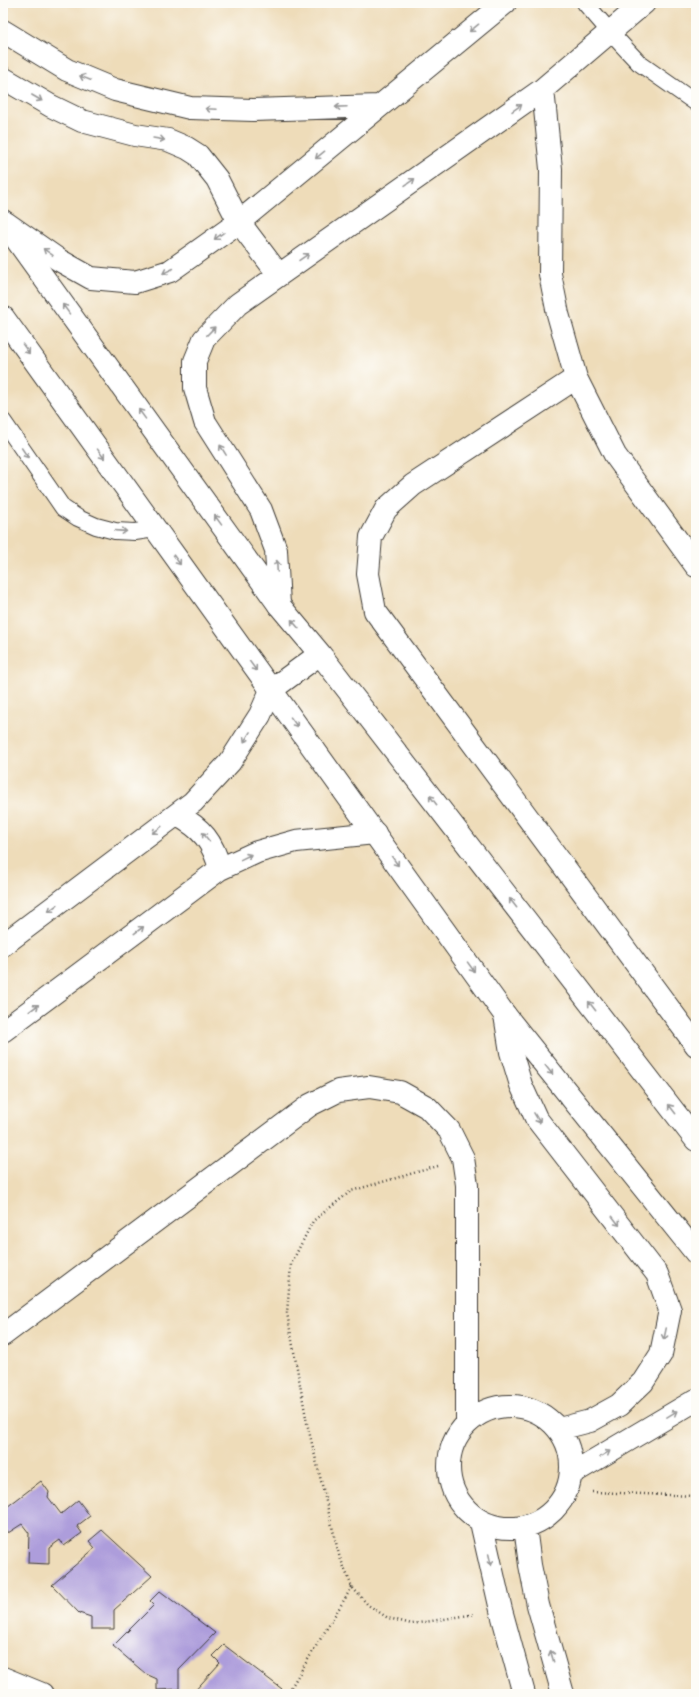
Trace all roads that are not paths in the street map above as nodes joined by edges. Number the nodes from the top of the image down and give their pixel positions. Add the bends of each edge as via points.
1 (504, 3) edge
2 (585, 3) edge
3 (644, 3) edge
4 (3, 31) edge
5 (610, 32) junction
6 (3, 78) edge
7 (543, 89) junction
8 (696, 103) edge
9 (380, 106) junction
10 (3, 221) edge
11 (239, 222) junction
12 (279, 275) junction
13 (3, 317) edge
14 (576, 378) junction
15 (3, 421) edge
16 (155, 530) junction
17 (696, 566) edge
18 (279, 605) junction
19 (320, 654) junction
20 (271, 690) junction
21 (177, 815) junction
22 (375, 833) junction
23 (220, 869) junction
24 (3, 945) edge
25 (505, 1015) junction
26 (3, 1031) edge
27 (696, 1045) edge
28 (696, 1140) edge
29 (696, 1253) edge
30 (3, 1335) edge
31 (696, 1400) edge
32 (467, 1422) junction
33 (559, 1430) junction
34 (569, 1483) junction
35 (481, 1522) junction
36 (525, 1527) junction
37 (3, 1678) edge
38 (42, 1694) edge
39 (524, 1694) edge
40 (563, 1694) edge

1 -> 9 street
2 - 5 lane
3 - 5 street
9 -> 4 street via 253,110 190,108 115,90 67,70
5 - 7 street
5 - 8 lane via 639,63
6 -> 11 street via 82,121 135,135 168,140 187,148 198,155 217,179
12 -> 7 street
7 - 14 street via 551,169 550,274
9 -> 11 street
11 -> 10 street via 170,271 135,282 91,278 59,260
18 -> 10 street
11 - 12 street
18 -> 12 street via 276,550 261,510 205,422 195,388 195,361 204,339 238,304
13 -> 16 street
14 - 17 street via 615,456
14 - 27 street via 413,485 386,508 371,537 368,574 375,610
15 -> 16 lane via 63,508 96,526 115,531
16 -> 20 street
19 -> 18 street
19 - 20 street
28 -> 19 street
20 -> 21 street via 260,715 230,762 208,788
20 -> 22 street
23 -> 21 street via 217,855 210,842 201,831
21 -> 24 street
23 -> 22 street via 257,852 296,841
22 -> 25 street
26 -> 23 street
25 -> 29 street
25 -> 33 street via 513,1059 536,1118 657,1274 670,1310 661,1354 643,1382 619,1405 590,1421
30 - 32 street via 310,1105 338,1091 369,1087 400,1092 427,1107 449,1130 463,1158 467,1186
34 -> 31 street
32 - 33 street via 497,1407 514,1406 531,1409
32 - 35 street via 451,1447 448,1476 459,1503
33 - 34 street via 571,1458
34 - 36 street via 559,1504 549,1514
35 - 36 street via 510,1529
35 -> 39 street
40 -> 36 street via 538,1605
37 - 38 street

